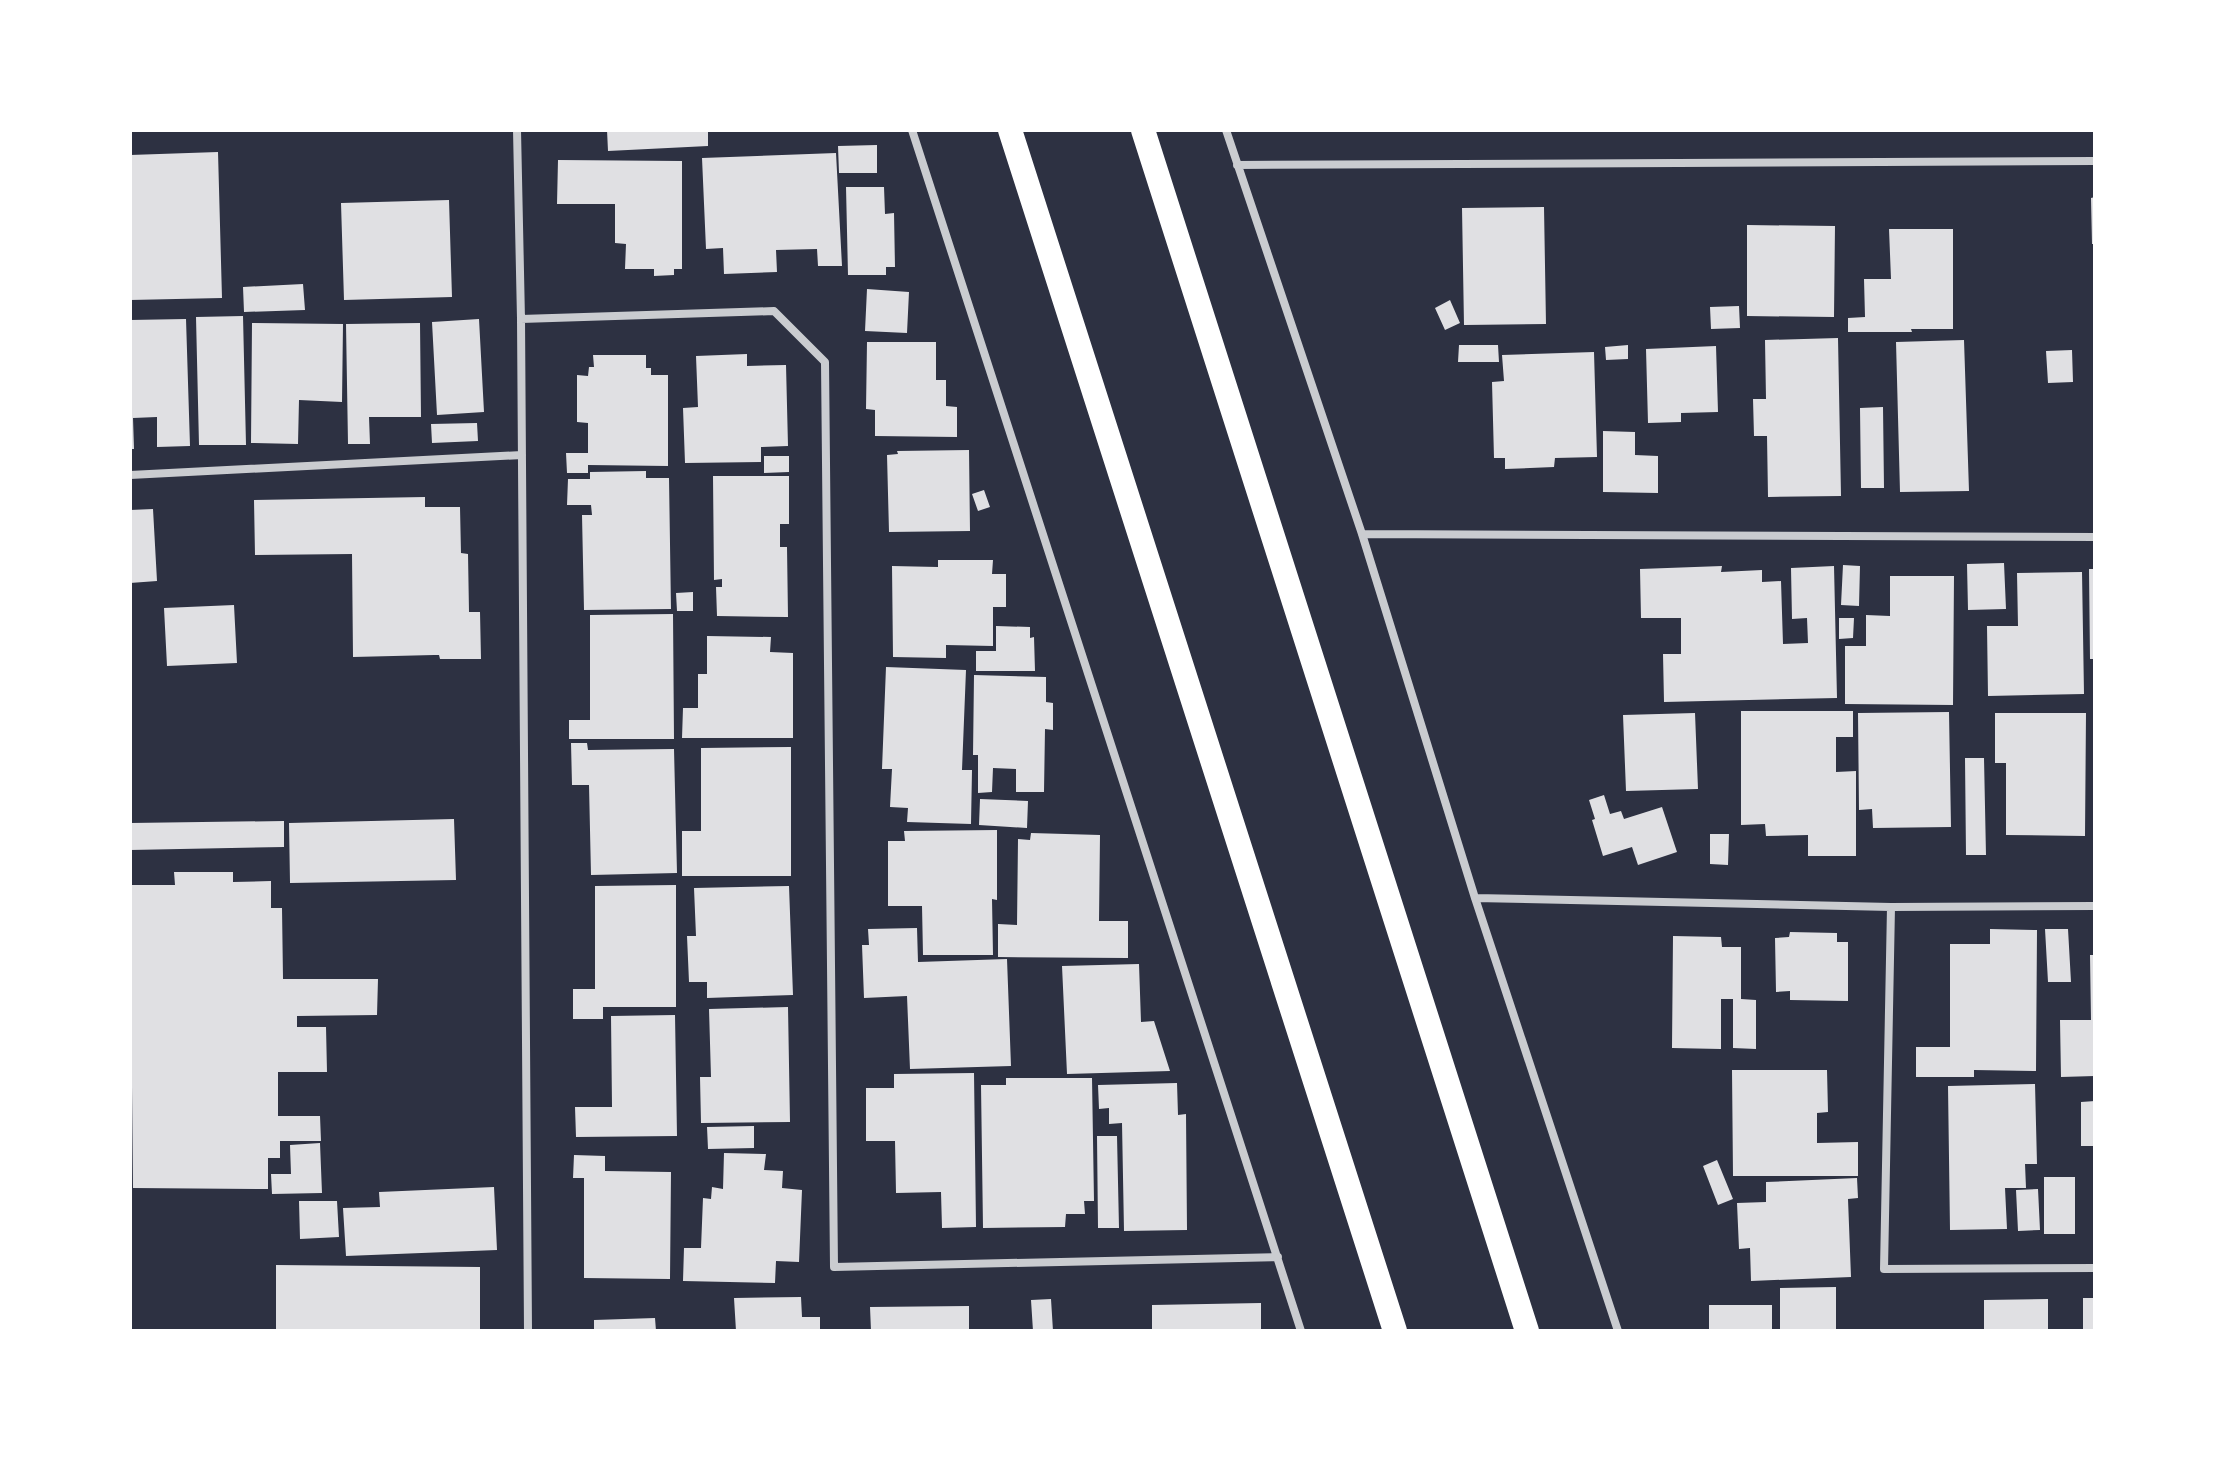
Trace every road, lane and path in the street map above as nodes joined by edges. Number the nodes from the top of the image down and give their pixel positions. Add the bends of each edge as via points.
1 (517, 130) edge
2 (912, 130) edge
3 (1010, 130) edge
4 (1143, 130) edge
5 (1226, 130) edge
6 (2095, 161) edge
7 (1237, 165) junction
8 (521, 319) junction
9 (522, 455) junction
10 (130, 475) edge
11 (1362, 534) junction
12 (2095, 537) edge
13 (1475, 898) junction
14 (2095, 906) edge
15 (1891, 907) junction
16 (1278, 1257) junction
17 (2095, 1268) edge
18 (528, 1331) edge
19 (1301, 1331) edge
20 (1395, 1331) edge
21 (1527, 1331) edge
22 (1618, 1331) edge

1 - 8 street
2 - 16 street
3 - 20 highway
4 - 21 highway
5 - 7 street
6 - 7 street
7 - 11 street
8 - 9 street
8 - 16 street via 774,311 825,362 834,1267
9 - 10 street
9 - 18 street
11 - 12 street
11 - 13 street
13 - 15 street
13 - 22 street
14 - 15 street
15 - 17 street via 1884,1269
16 - 19 street

